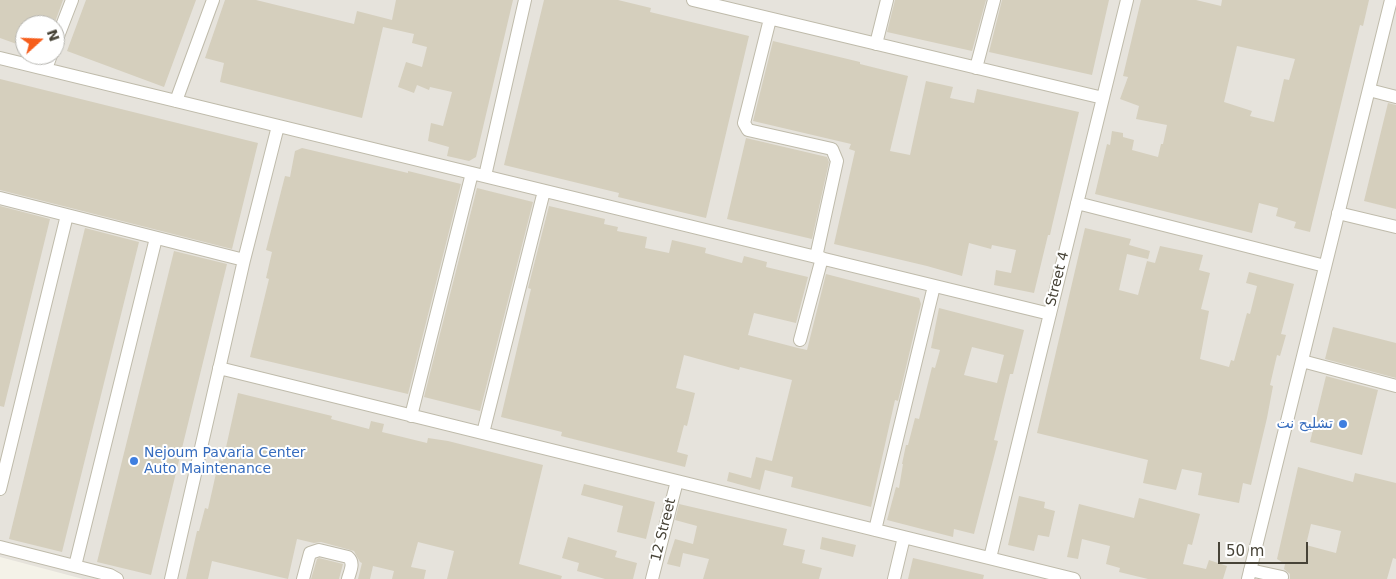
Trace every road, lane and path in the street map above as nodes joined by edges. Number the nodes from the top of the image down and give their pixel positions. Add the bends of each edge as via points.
1 (72, 0) edge
2 (213, 0) edge
3 (525, 0) edge
4 (693, 0) edge
5 (887, 0) edge
6 (994, 0) edge
7 (1127, 0) edge
8 (1391, 0) edge
9 (65, 18) edge
10 (770, 18) junction
11 (876, 44) junction
12 (0, 58) edge
13 (47, 65) edge
14 (976, 68) junction
15 (46, 69) junction
16 (1368, 90) junction
17 (1396, 97) edge
18 (1103, 98) junction
19 (176, 101) junction
20 (278, 126) junction
21 (478, 175) junction
22 (544, 190) junction
23 (0, 198) edge
24 (1077, 203) junction
25 (1338, 213) junction
26 (67, 215) junction
27 (1396, 227) edge
28 (156, 238) junction
29 (819, 257) junction
30 (244, 260) junction
31 (1325, 266) junction
32 (934, 286) junction
33 (1050, 314) junction
34 (800, 340) dead end
35 (1302, 361) junction
36 (218, 368) junction
37 (1396, 386) edge
38 (411, 416) junction
39 (483, 434) junction
40 (677, 481) junction
41 (0, 490) edge
42 (875, 530) junction
43 (904, 537) junction
44 (0, 547) edge
45 (990, 558) junction
46 (75, 566) junction
47 (1249, 574) edge
48 (1282, 577) dead end
49 (117, 579) edge
50 (171, 579) edge
51 (303, 579) edge
52 (348, 579) edge
53 (652, 579) edge
54 (894, 579) edge
55 (1074, 579) edge

1 - 9 street
2 - 19 street
3 - 21 street
4 - 10 street
5 - 11 street
6 - 14 street
7 - 18 street, Street 4
8 - 16 street
10 - 11 street
10 - 29 street via 744,123 748,130 832,150 835,155 837,162
11 - 14 street
12 - 15 street
13 - 15 street
14 - 18 street
15 - 19 street
16 - 17 street
16 - 25 street
18 - 24 street, Street 4
19 - 20 street
20 - 21 street
20 - 30 street
21 - 22 street
21 - 38 street
22 - 29 street
22 - 39 street
23 - 26 street
24 - 31 street
24 - 33 street, Street 4
25 - 27 street
25 - 31 street
26 - 28 street
26 - 41 street
28 - 30 street
28 - 46 street
29 - 32 street
29 - 34 street
30 - 36 street
31 - 35 street
32 - 33 street
32 - 42 street
33 - 45 street, Street 4
35 - 37 street
35 - 47 street
36 - 38 street
36 - 50 street
38 - 39 street
39 - 40 street
40 - 42 street
40 - 53 street, 12 Street
42 - 43 street
43 - 45 street
43 - 54 street
44 - 46 street
45 - 55 street
46 - 49 street
47 - 48 street
51 - 52 street via 310,553 319,550 350,558 353,564

